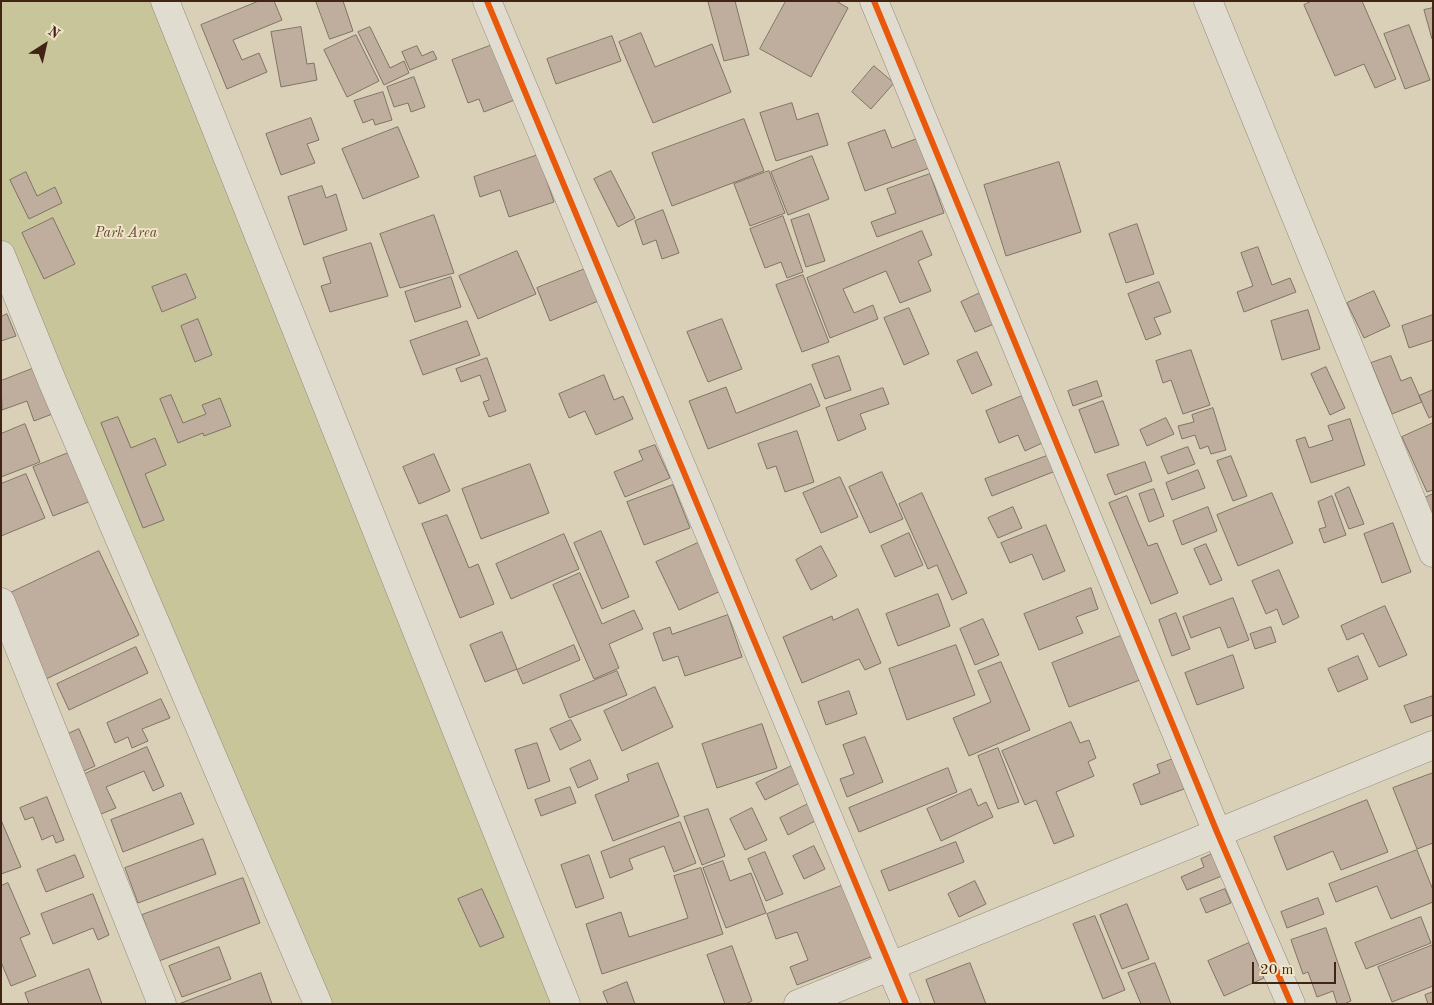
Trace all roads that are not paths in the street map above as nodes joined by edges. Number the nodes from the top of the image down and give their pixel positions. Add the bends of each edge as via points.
1 (165, 1) edge
2 (487, 1) edge
3 (874, 1) edge
4 (1208, 1) edge
5 (1, 255) edge
6 (1433, 553) edge
7 (1, 602) edge
8 (1433, 745) edge
9 (1217, 832) junction
10 (890, 967) junction
11 (162, 1004) edge
12 (318, 1004) edge
13 (566, 1004) edge
14 (798, 1004) edge
15 (906, 1004) edge
16 (1291, 1004) edge

1 - 13 street
2 - 10 street
3 - 9 street
4 - 6 street
5 - 12 street
7 - 11 street
8 - 9 street
9 - 10 street
9 - 16 street
10 - 14 street
10 - 15 street

